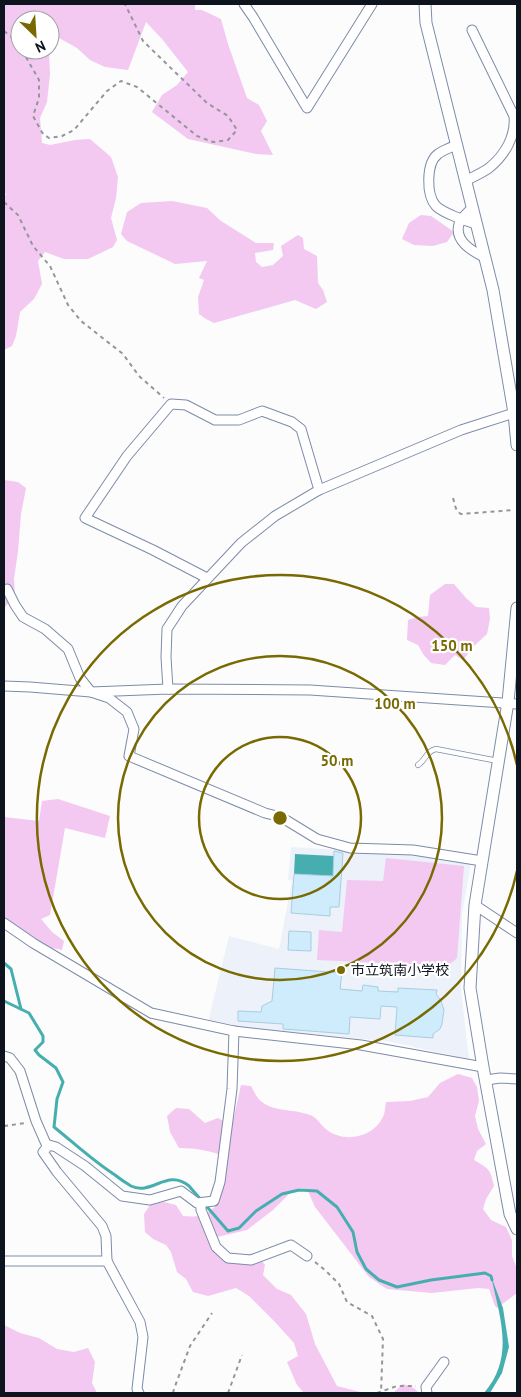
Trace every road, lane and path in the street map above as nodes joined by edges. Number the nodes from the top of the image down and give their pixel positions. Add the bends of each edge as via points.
1 (125, 4) edge
2 (244, 4) edge
3 (372, 4) edge
4 (425, 4) edge
5 (472, 30) dead end
6 (28, 60) edge
7 (456, 145) junction
8 (465, 181) junction
9 (4, 202) edge
10 (472, 208) junction
11 (461, 219) junction
12 (476, 224) junction
13 (484, 257) junction
14 (171, 404) junction
15 (516, 412) edge
16 (517, 446) edge
17 (319, 490) junction
18 (453, 498) dead end
19 (514, 510) dead end
20 (207, 578) junction
21 (7, 589) dead end
22 (517, 608) edge
23 (4, 686) edge
24 (168, 689) junction
25 (91, 692) junction
26 (513, 703) edge
27 (498, 761) junction
28 (418, 765) dead end
29 (482, 861) junction
30 (475, 905) junction
31 (4, 923) edge
32 (517, 933) edge
33 (234, 1031) junction
34 (4, 1056) edge
35 (483, 1067) junction
36 (517, 1079) edge
37 (486, 1080) junction
38 (36, 1121) junction
39 (4, 1126) edge
40 (47, 1146) junction
41 (201, 1203) junction
42 (517, 1229) edge
43 (308, 1256) joint
44 (4, 1261) edge
45 (107, 1262) junction
46 (212, 1314) dead end
47 (242, 1355) dead end
48 (444, 1362) dead end
49 (426, 1390) edge
50 (381, 1392) edge
51 (139, 1393) edge
52 (173, 1393) edge
53 (228, 1393) edge
54 (377, 1393) edge

1 - 6 path via 143,40 207,102 228,116 237,130 228,140 213,142 197,136 137,87 121,81 107,91 74,130 49,138 32,116 39,98 39,80
2 - 3 street via 307,108
4 - 7 street via 426,23
5 - 8 street via 514,116 515,127 509,144 497,160 488,169
7 - 8 street
7 - 11 street via 437,154 431,165 429,184 436,206
8 - 10 street
9 - 14 path via 18,215 32,246 50,266 68,305 81,321 123,354 139,376
10 - 11 street
10 - 12 street
11 - 12 street
11 - 13 street via 458,230 465,246
12 - 13 street
13 - 15 street
14 - 17 street via 186,405 215,420 239,420 262,412 292,422 302,429
14 - 20 street via 127,456 85,518
15 - 16 street
15 - 17 street via 461,430
17 - 20 street via 275,516 241,543
18 - 19 path via 456,510 461,514
20 - 24 street via 167,629
21 - 25 street via 23,617 45,629 68,649 80,678
22 - 26 street
23 - 25 street
24 - 25 street
24 - 26 street via 310,690
25 - 29 street via 109,698 127,712 134,728 129,756 281,817 317,839 350,848 413,850
26 - 27 street
27 - 28 lane via 436,749 427,753
27 - 29 street
29 - 30 street
30 - 32 street
30 - 35 street via 470,988
31 - 33 street via 151,1013
33 - 35 street via 361,1045
33 - 41 street via 232,1089 220,1182 214,1201
34 - 38 street via 10,1058 20,1072
35 - 37 street
36 - 37 street
37 - 42 street via 510,1214
38 - 39 path
38 - 40 street
40 - 41 street via 56,1147 85,1166 122,1196 150,1200 181,1191
40 - 45 street via 43,1152 102,1226 106,1236
41 - 43 street via 216,1246 228,1258 251,1260 291,1245
43 - 50 path via 339,1284 347,1302 372,1316 383,1339
44 - 45 street
45 - 51 street via 140,1322 143,1337
46 - 52 path via 190,1346
47 - 53 path
48 - 49 street
49 - 50 path via 397,1386
50 - 54 path

